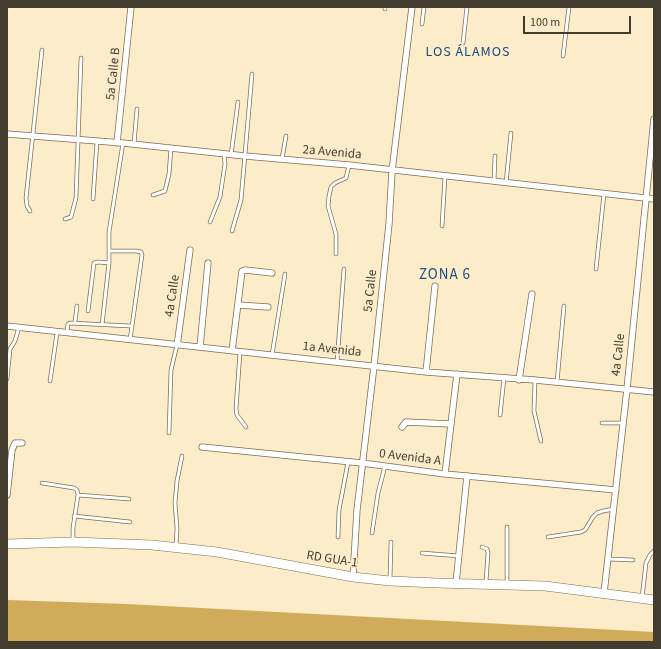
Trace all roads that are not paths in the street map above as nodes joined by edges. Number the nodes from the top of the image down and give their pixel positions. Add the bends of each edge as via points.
1 (131, 7) edge
2 (412, 7) edge
3 (424, 7) edge
4 (467, 7) edge
5 (569, 7) edge
6 (422, 24) dead end
7 (463, 43) dead end
8 (42, 50) dead end
9 (563, 56) dead end
10 (81, 58) dead end
11 (252, 74) dead end
12 (238, 102) dead end
13 (137, 109) dead end
14 (654, 119) edge
15 (511, 133) dead end
16 (7, 134) edge
17 (32, 136) junction
18 (286, 136) dead end
19 (79, 139) junction
20 (97, 141) junction
21 (120, 143) junction
22 (134, 144) junction
23 (171, 148) junction
24 (224, 154) junction
25 (231, 155) junction
26 (245, 156) junction
27 (495, 156) dead end
28 (282, 159) junction
29 (349, 165) junction
30 (392, 170) junction
31 (445, 176) junction
32 (494, 182) junction
33 (506, 183) junction
34 (604, 194) junction
35 (153, 195) dead end
36 (93, 199) dead end
37 (645, 199) junction
38 (654, 199) edge
39 (30, 211) dead end
40 (65, 219) dead end
41 (210, 222) dead end
42 (442, 226) dead end
43 (232, 231) dead end
44 (109, 250) junction
45 (190, 250) dead end
46 (336, 254) dead end
47 (109, 263) junction
48 (208, 263) dead end
49 (344, 269) dead end
50 (596, 269) dead end
51 (272, 273) dead end
52 (285, 274) dead end
53 (435, 286) dead end
54 (532, 294) dead end
55 (238, 305) junction
56 (77, 306) dead end
57 (564, 306) dead end
58 (268, 307) dead end
59 (88, 312) dead end
60 (75, 322) junction
61 (102, 325) junction
62 (7, 326) edge
63 (131, 326) junction
64 (19, 327) junction
65 (57, 333) junction
66 (67, 334) junction
67 (130, 340) junction
68 (176, 345) junction
69 (200, 347) junction
70 (232, 351) junction
71 (240, 352) junction
72 (272, 355) junction
73 (337, 362) junction
74 (374, 366) junction
75 (426, 372) junction
76 (457, 374) junction
77 (504, 378) junction
78 (7, 379) edge
79 (519, 380) junction
80 (535, 380) junction
81 (50, 381) dead end
82 (557, 382) junction
83 (627, 389) junction
84 (654, 392) edge
85 (500, 415) dead end
86 (602, 423) dead end
87 (623, 423) junction
88 (451, 424) junction
89 (246, 427) dead end
90 (402, 427) dead end
91 (169, 432) dead end
92 (541, 441) dead end
93 (22, 443) dead end
94 (202, 447) dead end
95 (182, 456) dead end
96 (348, 462) junction
97 (362, 463) junction
98 (385, 466) junction
99 (445, 474) junction
100 (467, 476) junction
101 (42, 483) dead end
102 (616, 490) junction
103 (7, 494) edge
104 (78, 495) junction
105 (129, 499) dead end
106 (614, 509) junction
107 (74, 516) junction
108 (130, 522) dead end
109 (507, 528) dead end
110 (372, 533) dead end
111 (338, 537) dead end
112 (548, 537) dead end
113 (73, 542) junction
114 (391, 542) dead end
115 (7, 544) edge
116 (176, 547) junction
117 (482, 547) dead end
118 (654, 550) edge
119 (422, 553) dead end
120 (459, 556) junction
121 (608, 559) junction
122 (633, 560) dead end
123 (353, 577) junction
124 (390, 581) junction
125 (456, 583) junction
126 (486, 583) junction
127 (507, 584) junction
128 (604, 593) junction
129 (642, 598) junction
130 (654, 600) edge

1 - 21 street, 5a Calle B
2 - 30 street, 5a Calle
3 - 6 lane
4 - 7 lane
5 - 9 lane
8 - 17 lane
10 - 19 lane
11 - 26 lane
12 - 25 lane
13 - 22 lane
14 - 37 street, 4a Calle
15 - 33 lane
16 - 17 street, 2a Avenida
17 - 19 street, 2a Avenida
17 - 39 lane via 26,198
18 - 28 lane
19 - 20 street, 2a Avenida
19 - 40 lane via 76,198 71,217
20 - 21 street, 2a Avenida
20 - 36 lane
21 - 22 street, 2a Avenida
21 - 44 lane
22 - 23 street, 2a Avenida
23 - 24 street, 2a Avenida
23 - 35 lane via 165,190
24 - 25 street, 2a Avenida
24 - 41 lane via 220,196
25 - 26 street, 2a Avenida
26 - 28 street, 2a Avenida
26 - 43 lane via 241,200
27 - 32 lane
28 - 29 street, 2a Avenida
29 - 30 street, 2a Avenida
29 - 46 lane via 346,178 331,187 329,196 328,206 336,234
30 - 31 street, 2a Avenida
30 - 74 street, 5a Calle
31 - 32 street, 2a Avenida
31 - 42 lane
32 - 33 street, 2a Avenida
33 - 34 street, 2a Avenida
34 - 37 street, 2a Avenida
34 - 50 lane
37 - 38 street, 2a Avenida
37 - 83 street, 4a Calle
44 - 47 lane
44 - 63 lane via 136,251 142,255
45 - 68 street, 4a Calle
47 - 59 lane via 94,263
47 - 61 lane
48 - 69 street
49 - 73 lane
51 - 55 street via 242,271
52 - 72 lane
53 - 75 street
54 - 79 street
55 - 58 street
55 - 70 street
56 - 60 lane
57 - 82 lane
60 - 61 lane
60 - 66 lane via 68,324
61 - 63 lane
62 - 64 street, 1a Avenida
63 - 67 lane
64 - 65 street, 1a Avenida
64 - 78 lane via 10,349
65 - 66 street, 1a Avenida
65 - 81 lane
66 - 67 street, 1a Avenida
67 - 68 street, 1a Avenida
68 - 69 street, 1a Avenida
68 - 91 lane via 171,370
69 - 70 street, 1a Avenida
70 - 71 street, 1a Avenida
71 - 72 street, 1a Avenida
71 - 89 lane via 236,408 237,415
72 - 73 street, 1a Avenida
73 - 74 street, 1a Avenida
74 - 75 street, 1a Avenida
74 - 97 street, 5a Calle
75 - 76 street, 1a Avenida
76 - 77 street, 1a Avenida
76 - 88 street
77 - 79 street, 1a Avenida
77 - 85 lane
79 - 80 street, 1a Avenida
80 - 82 street, 1a Avenida
80 - 92 lane via 534,411
82 - 83 street, 1a Avenida
83 - 84 street, 1a Avenida
83 - 87 street, 4a Calle
86 - 87 lane
87 - 102 street, 4a Calle
88 - 90 street via 406,422
88 - 99 street
93 - 103 street via 15,443 12,450
94 - 96 street, 0 Avenida A
95 - 116 lane via 175,502
96 - 97 street, 0 Avenida A
96 - 111 lane via 339,510
97 - 98 street, 0 Avenida A
97 - 123 street, 5a Calle
98 - 99 street, 0 Avenida A
98 - 110 lane
99 - 100 street, 0 Avenida A
100 - 102 street, 0 Avenida A
100 - 120 street
101 - 104 lane via 74,488
102 - 106 street, 4a Calle
104 - 105 lane
104 - 107 lane
106 - 112 lane via 597,513 586,530
106 - 121 street, 4a Calle
107 - 108 lane
107 - 113 lane
109 - 127 lane
113 - 115 main road, RD GUA-1
113 - 116 main road, RD GUA-1
114 - 124 lane
116 - 123 main road, RD GUA-1
117 - 126 lane via 487,549 488,553
118 - 129 lane via 646,563
119 - 120 lane
120 - 125 street
121 - 122 lane
121 - 128 street, 4a Calle
123 - 124 main road, RD GUA-1
124 - 125 main road, RD GUA-1
125 - 126 main road, RD GUA-1
126 - 127 main road, RD GUA-1
127 - 128 main road, RD GUA-1
128 - 129 main road, RD GUA-1
129 - 130 main road, RD GUA-1

